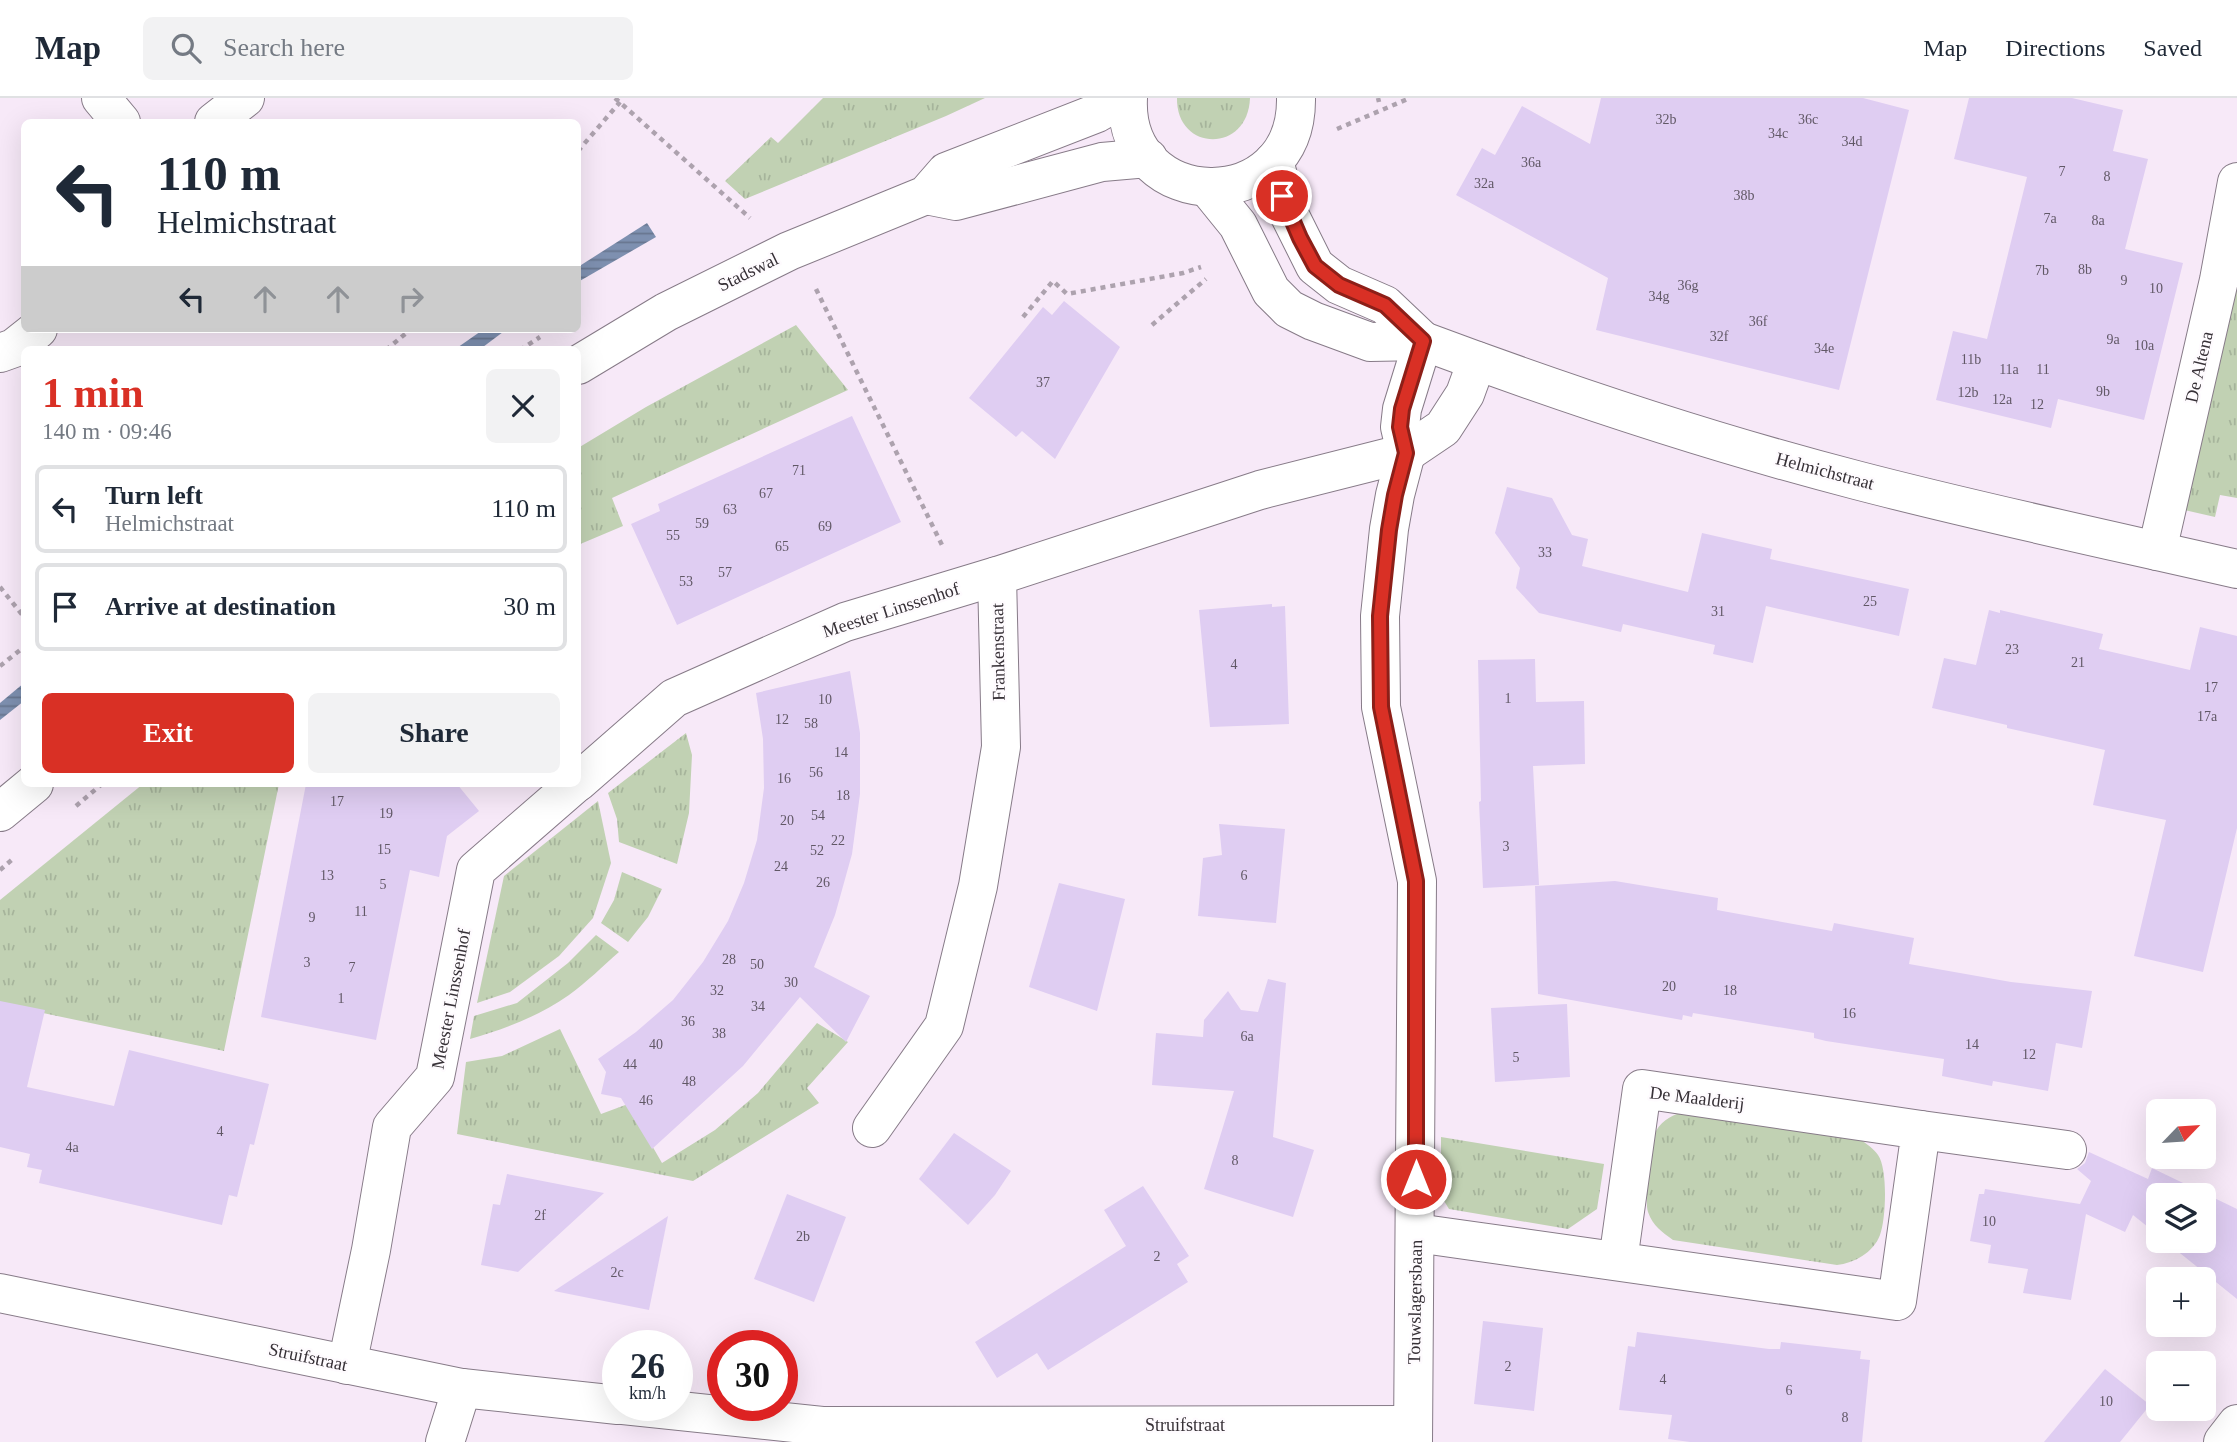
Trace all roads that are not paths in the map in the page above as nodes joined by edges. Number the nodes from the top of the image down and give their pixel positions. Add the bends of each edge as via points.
1 (100, 98) edge
2 (245, 98) edge
3 (1123, 98) edge
4 (1128, 98) edge
5 (1310, 110) edge
6 (118, 119) edge
7 (218, 119) edge
8 (1148, 158) junction
9 (1274, 162) junction
10 (2237, 182) edge
11 (1208, 188) junction
12 (926, 195) junction
13 (33, 333) edge
14 (1423, 341) junction
15 (0, 353) edge
16 (1477, 361) junction
17 (581, 363) edge
18 (1406, 453) junction
19 (2157, 551) junction
20 (2237, 569) edge
21 (979, 581) junction
22 (581, 779) edge
23 (30, 787) edge
24 (571, 787) edge
25 (0, 812) edge
26 (872, 1128) dead end
27 (1921, 1129) junction
28 (2067, 1150) dead end
29 (1416, 1233) junction
30 (1618, 1261) junction
31 (0, 1293) edge
32 (347, 1365) junction
33 (462, 1388) junction
34 (602, 1403) edge
35 (693, 1413) edge
36 (2237, 1424) edge
37 (1413, 1434) edge
38 (444, 1442) edge
39 (2223, 1442) edge

1 - 6 street
2 - 7 street
3 - 12 street, Stadswal via 1097,113 946,172
4 - 8 street via 1132,128
5 - 9 street
8 - 11 street via 1175,180
8 - 12 street via 1102,162 956,201
9 - 11 street via 1244,182
9 - 14 street, Helmichstraat via 1288,212 1315,266 1339,285 1385,305
10 - 19 street, De Altena
11 - 14 street, Helmichstraat via 1238,225 1270,291 1289,309 1370,342
12 - 17 street, Stadswal via 789,251 666,312
13 - 15 street
14 - 16 street, Helmichstraat
14 - 18 street, Touwslagersbaan via 1402,409 1400,427
16 - 18 street via 1465,394 1443,429
16 - 19 street, Helmichstraat via 1688,433 1816,469
18 - 21 street via 1261,490
18 - 29 street, Touwslagersbaan via 1383,571 1380,659 1381,707 1416,881
19 - 20 street, Helmichstraat
21 - 22 street, Meester Linssenhof via 845,622 674,698
21 - 26 street, Frankenstraat via 1001,747 978,886 944,1026
23 - 25 street
24 - 32 street, Meester Linssenhof via 476,870 435,1077 391,1127
27 - 28 street, De Maalderij
27 - 30 street via 1897,1301
27 - 30 street, De Maalderij via 1642,1089
29 - 30 street
29 - 37 street, Touwslagersbaan
31 - 32 street, Struifstraat
32 - 33 street, Struifstraat
33 - 34 street, Struifstraat
33 - 38 street
35 - 37 street, Struifstraat via 822,1426
36 - 39 street

